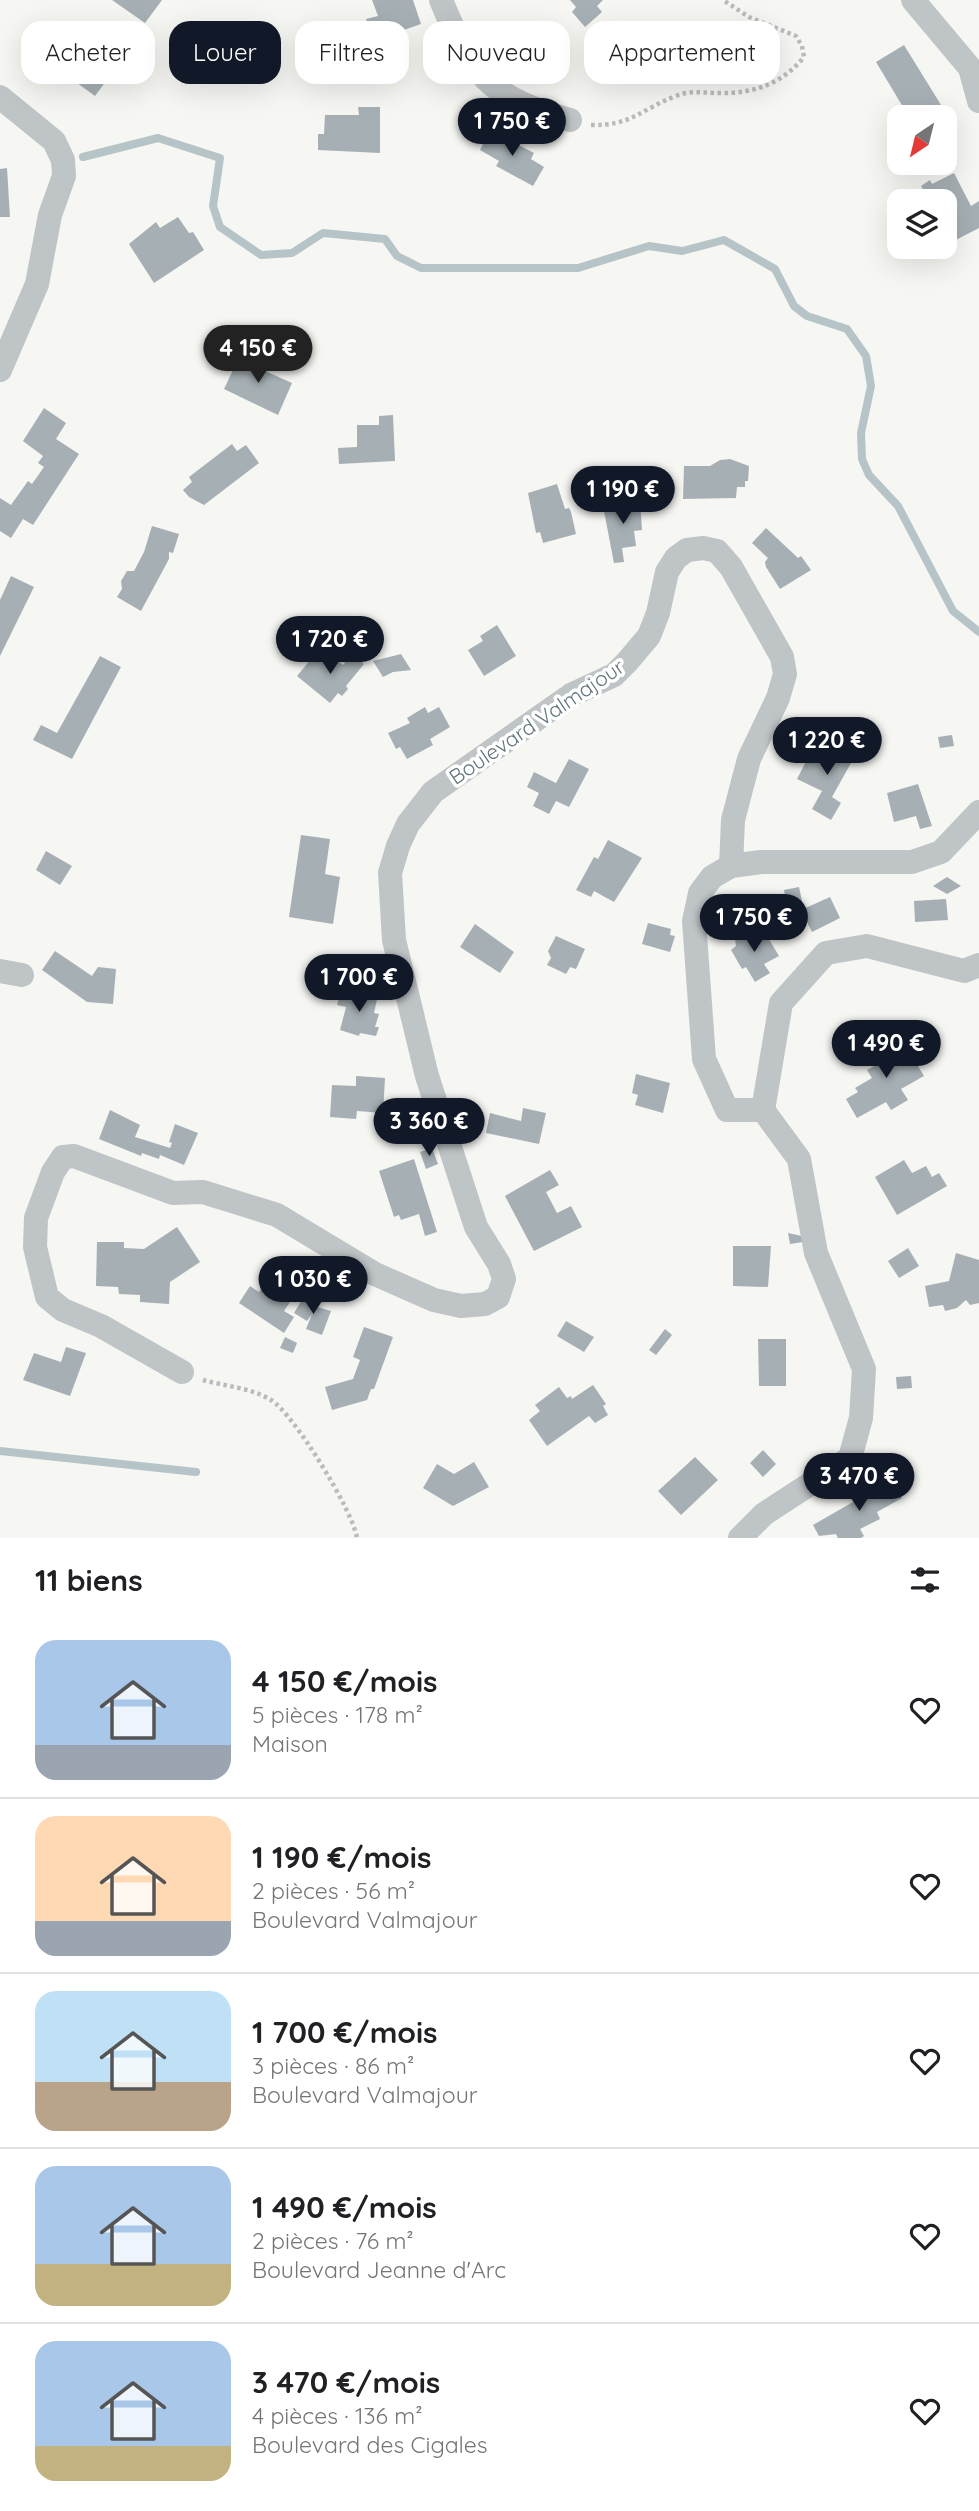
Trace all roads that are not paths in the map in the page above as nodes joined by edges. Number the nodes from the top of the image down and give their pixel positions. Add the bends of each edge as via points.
1 (441, 0) edge
2 (913, 0) edge
3 (0, 97) edge
4 (979, 101) edge
5 (570, 120) road end
6 (0, 370) edge
7 (979, 812) edge
8 (731, 866) junction
9 (979, 965) edge
10 (764, 1110) junction
11 (182, 1372) road end
12 (740, 1538) edge

1 - 5 street via 467,59 480,74 532,109
2 - 4 street via 970,68
3 - 6 street via 54,141 64,176 50,215 37,284
7 - 8 street via 942,852 912,862
8 - 10 street via 712,877 701,893 694,921 704,1059 727,1110
8 - 11 street, Boulevard Valmajour via 733,820 749,759 785,674 782,657 731,567 718,551 703,548 687,550 676,558 667,572 649,636 614,675 571,695 433,792 408,824 390,873 394,940 427,1076 476,1227 504,1279 498,1297 485,1304 461,1306 434,1300 375,1274 276,1215 203,1192 173,1193 74,1156 63,1157 36,1218 35,1247 47,1297 63,1310
9 - 10 street via 964,971 867,946 826,953 781,1003
10 - 12 street via 799,1158 816,1252 864,1369 861,1418 850,1458 764,1514

